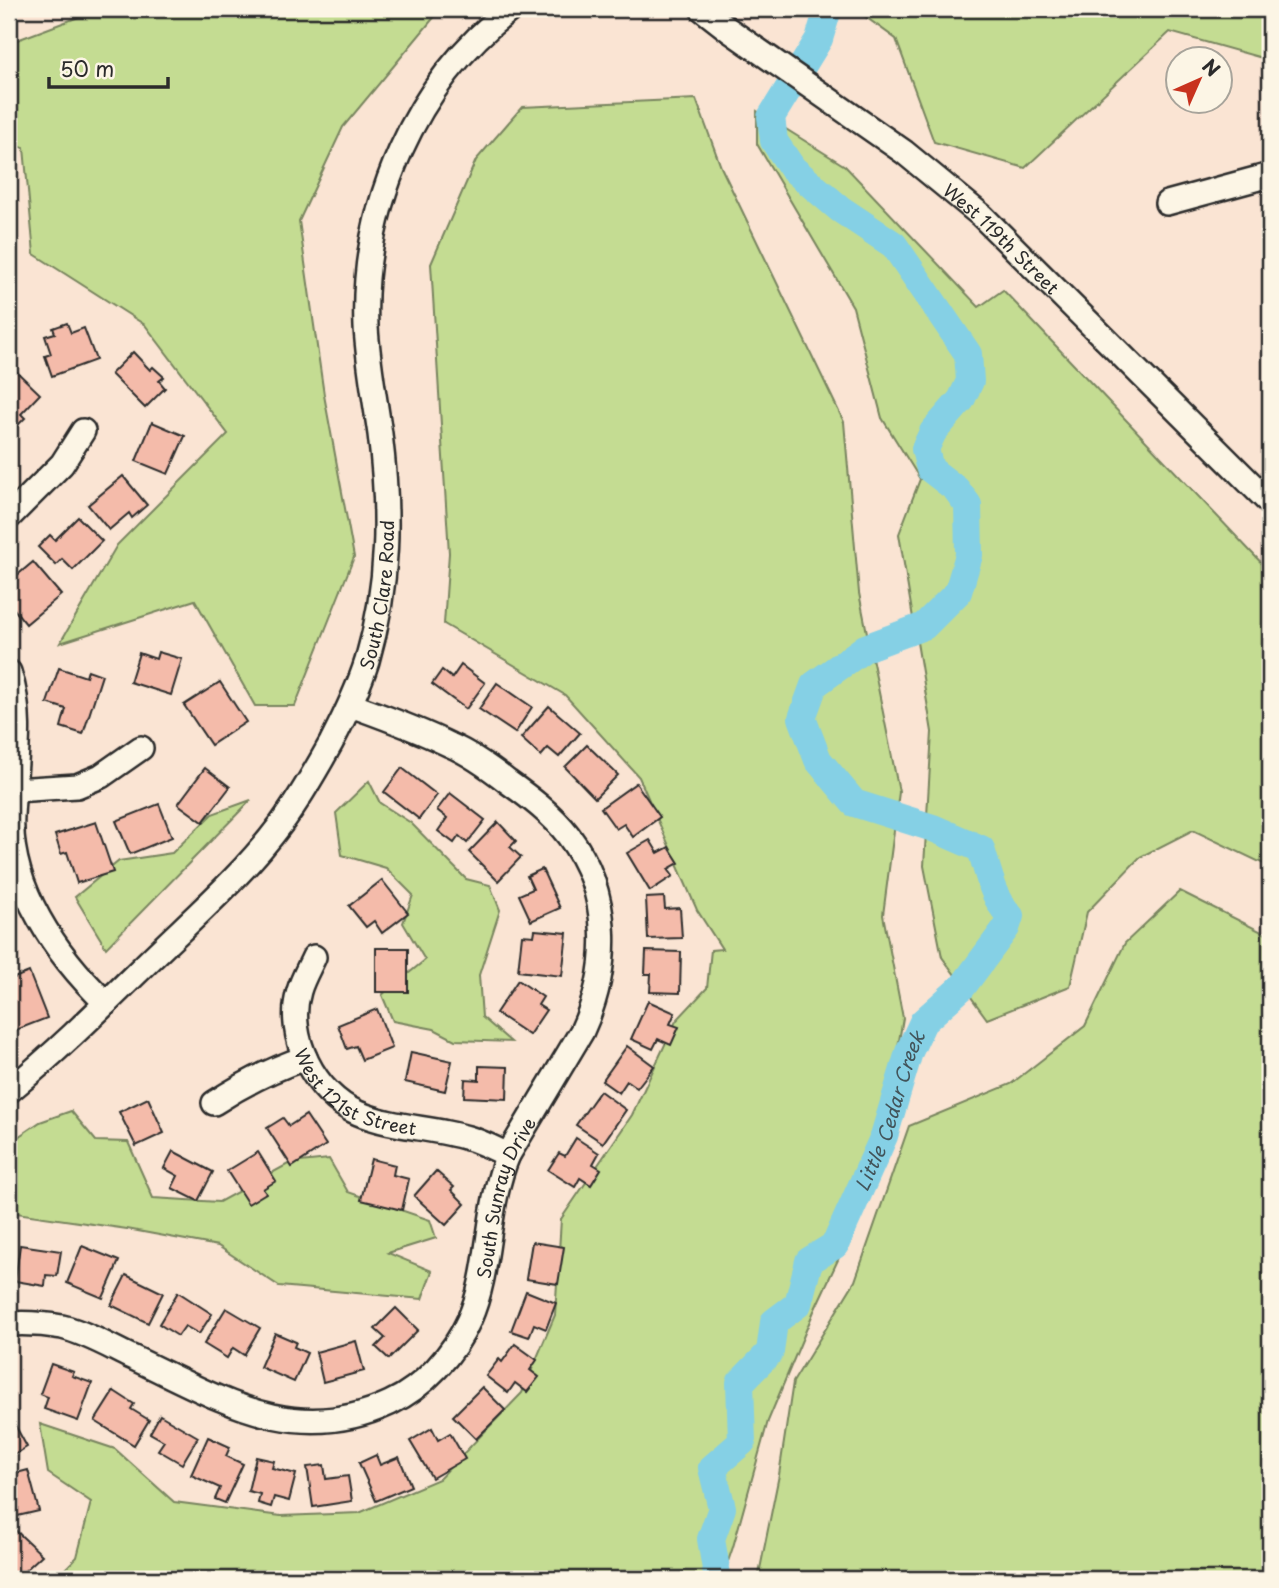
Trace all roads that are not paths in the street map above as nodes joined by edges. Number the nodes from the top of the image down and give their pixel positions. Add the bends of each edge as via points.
1 (511, 9) edge
2 (702, 9) edge
3 (1270, 175) edge
4 (1167, 203) dead end
5 (83, 431) dead end
6 (1270, 503) edge
7 (9, 517) edge
8 (9, 672) edge
9 (351, 705) junction
10 (141, 748) dead end
11 (14, 790) junction
12 (314, 957) dead end
13 (106, 1003) junction
14 (305, 1058) junction
15 (9, 1091) edge
16 (214, 1103) dead end
17 (508, 1155) junction
18 (9, 1324) edge

1 - 9 street, South Clare Road via 452,67 431,96 398,156 377,217 366,326 384,474 386,564 383,596
2 - 6 street, West 119th Street via 904,152 982,216
3 - 4 street
5 - 7 street via 62,464
8 - 11 street via 19,727
9 - 13 street, South Clare Road via 279,826 231,881
9 - 17 street, South Sunray Drive via 453,746 523,793 568,834 596,892 604,925 599,988 582,1031
10 - 11 street via 101,776 77,786
11 - 13 street via 13,851 20,879 38,918
12 - 14 street, West 121st Street via 298,992 296,1014
13 - 15 street, South Clare Road
14 - 16 street via 264,1073
14 - 17 street, West 121st Street via 317,1079 355,1112 467,1138
17 - 18 street, South Sunray Drive via 494,1194 479,1293 469,1320 436,1369 415,1388 375,1410 344,1419 286,1420 250,1411 64,1328

